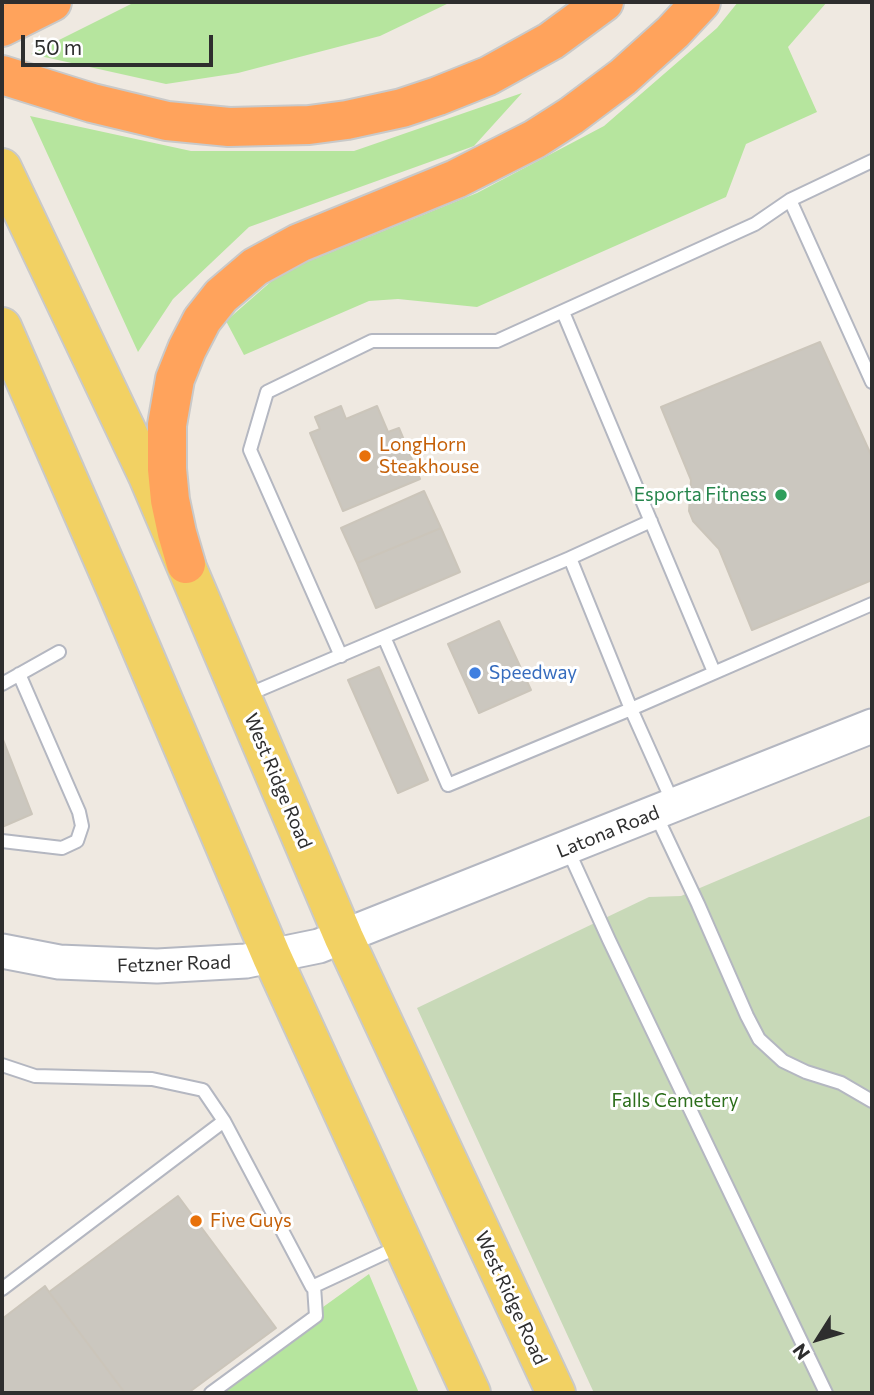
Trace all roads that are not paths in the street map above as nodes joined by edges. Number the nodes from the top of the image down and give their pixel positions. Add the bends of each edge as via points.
1 (52, 2) edge
2 (604, 2) edge
3 (701, 2) edge
4 (2, 27) edge
5 (2, 75) edge
6 (872, 161) edge
7 (2, 168) edge
8 (790, 200) junction
9 (563, 312) junction
10 (2, 327) edge
11 (872, 382) edge
12 (651, 522) junction
13 (570, 558) junction
14 (186, 564) junction
15 (872, 604) edge
16 (384, 637) junction
17 (59, 652) dead end
18 (341, 656) junction
19 (714, 672) junction
20 (19, 674) junction
21 (2, 684) edge
22 (243, 697) junction
23 (631, 709) junction
24 (872, 726) edge
25 (664, 809) junction
26 (2, 841) edge
27 (567, 848) junction
28 (344, 938) junction
29 (2, 951) edge
30 (272, 957) junction
31 (2, 1065) edge
32 (872, 1101) edge
33 (224, 1121) junction
34 (404, 1245) junction
35 (314, 1286) junction
36 (2, 1289) edge
37 (211, 1393) edge
38 (471, 1393) edge
39 (556, 1393) edge
40 (826, 1393) edge

1 - 4 highway
2 - 5 highway via 551,41 488,76 367,116 309,125 239,128 190,124 116,110
3 - 14 highway via 622,77 535,139 456,179 291,247 255,267 220,296 187,349 175,379 167,425 170,500
6 - 8 lane
7 - 14 main road, West Ridge Road
8 - 9 lane via 755,224
8 - 11 lane
9 - 12 lane
9 - 18 lane via 497,341 372,341 267,392 250,450
10 - 30 main road
12 - 13 lane
12 - 19 lane
13 - 16 lane
13 - 23 lane
14 - 22 main road, West Ridge Road
15 - 19 lane
16 - 18 lane
16 - 23 lane via 448,785
17 - 20 lane
18 - 22 lane
19 - 23 lane
20 - 21 lane
20 - 26 lane via 82,826 77,841 62,848
22 - 28 main road, West Ridge Road
23 - 25 lane
24 - 25 street, Latona Road
25 - 27 street, Latona Road
25 - 32 lane via 698,904 760,1038 783,1061 841,1083
27 - 28 street, Latona Road
27 - 40 lane
28 - 30 street, Fetzner Road
28 - 39 main road, West Ridge Road
29 - 30 street, Fetzner Road via 59,962 124,966
30 - 34 main road
31 - 33 lane via 35,1076 152,1079 203,1090
33 - 35 lane
33 - 36 lane
34 - 35 lane
34 - 38 main road
35 - 37 lane via 316,1316

